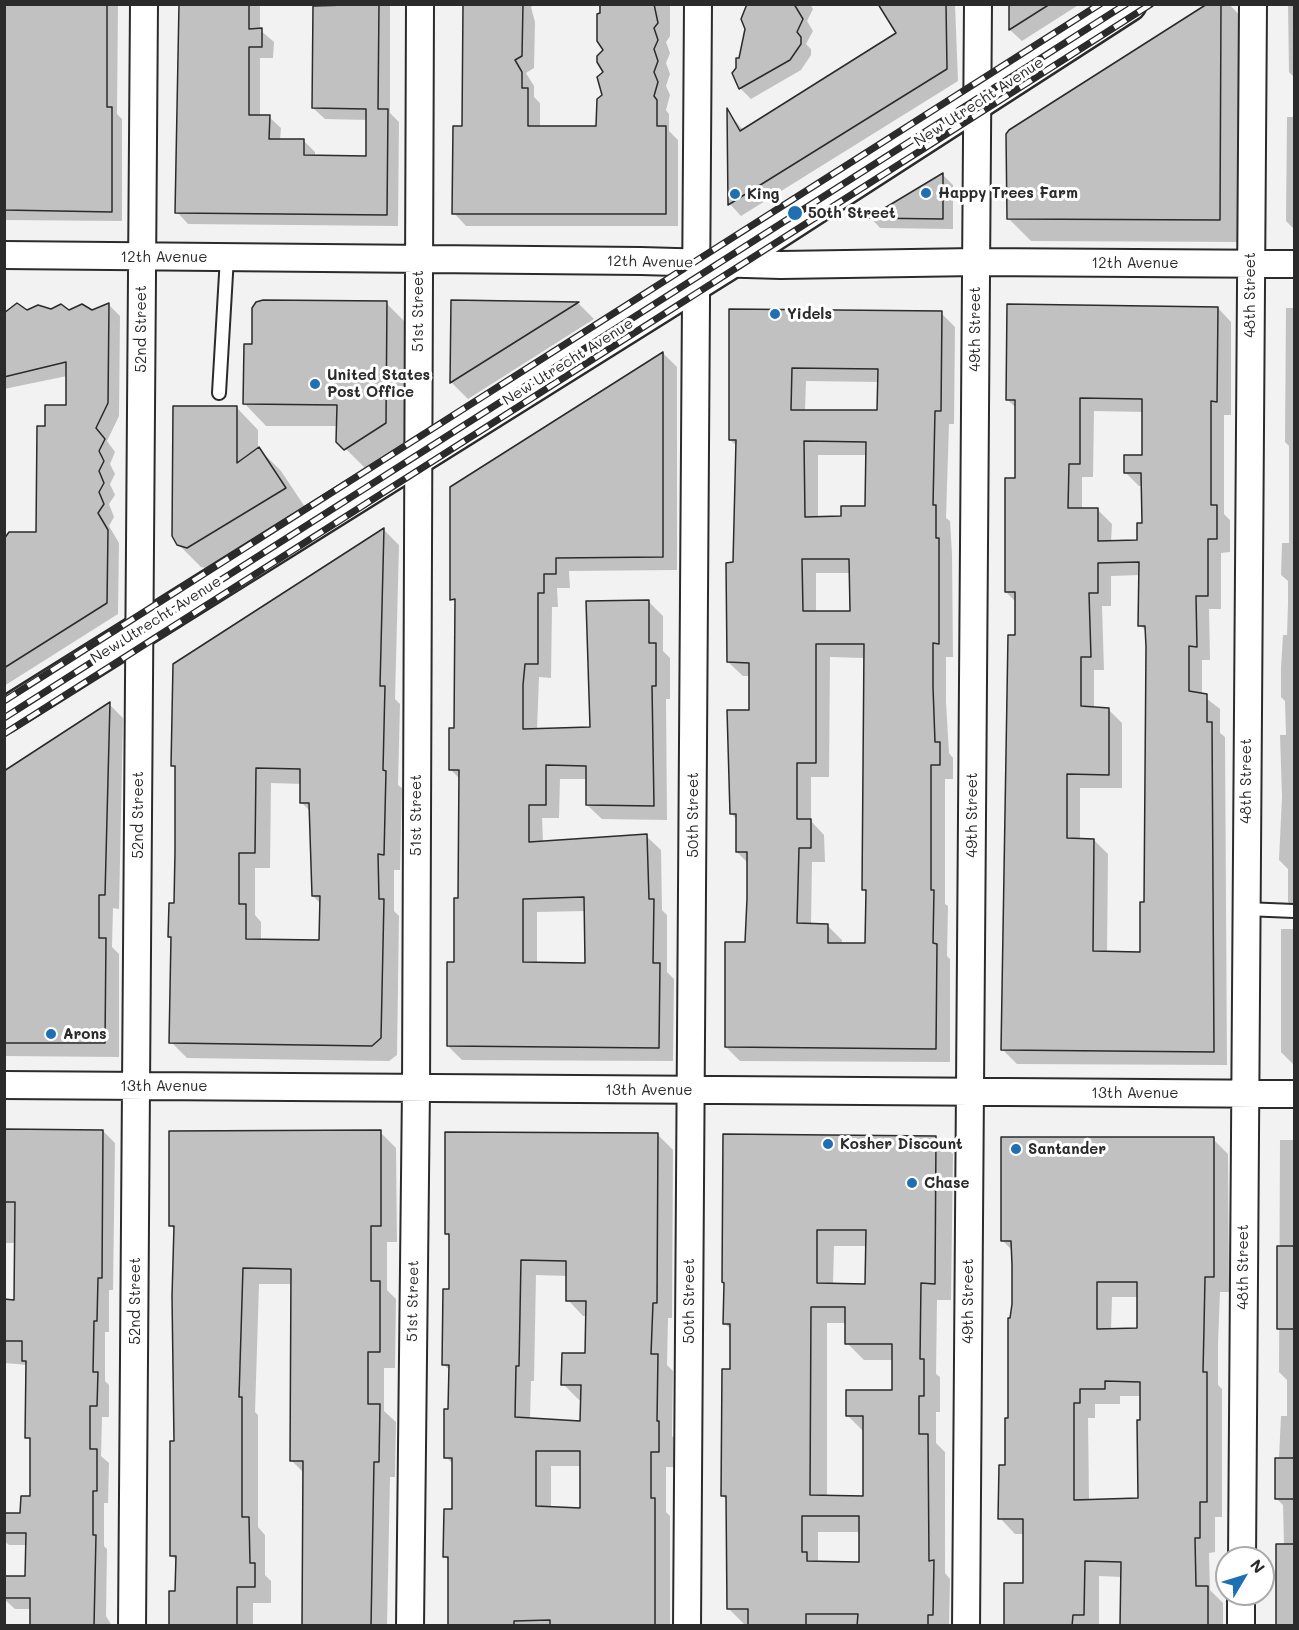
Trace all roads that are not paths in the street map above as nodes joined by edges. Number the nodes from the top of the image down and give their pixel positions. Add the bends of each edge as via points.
1 (144, 4) edge
2 (420, 4) edge
3 (698, 4) edge
4 (978, 4) edge
5 (1129, 4) edge
6 (1253, 4) edge
7 (977, 104) junction
8 (4, 255) edge
9 (141, 256) junction
10 (227, 257) junction
11 (418, 258) junction
12 (976, 262) junction
13 (1250, 264) junction
14 (1294, 264) edge
15 (707, 269) junction
16 (219, 393) dead end
17 (417, 456) junction
18 (140, 630) junction
19 (4, 716) edge
20 (1245, 909) junction
21 (1294, 911) edge
22 (4, 1085) edge
23 (136, 1086) junction
24 (416, 1088) junction
25 (691, 1090) junction
26 (969, 1092) junction
27 (1244, 1094) junction
28 (1294, 1094) edge
29 (1242, 1546) edge
30 (1242, 1606) edge
31 (132, 1626) edge
32 (410, 1626) edge
33 (687, 1626) edge
34 (966, 1626) edge
35 (1241, 1626) edge

1 - 9 street, 52nd Street
2 - 11 street, 51st Street
3 - 15 street, 50th Street
4 - 7 street, 49th Street
5 - 7 street, New Utrecht Avenue
6 - 13 street, 48th Street
7 - 12 street, 49th Street
7 - 15 street, New Utrecht Avenue
8 - 9 street, 12th Avenue
9 - 10 street, 12th Avenue
9 - 18 street, 52nd Street
10 - 11 street, 12th Avenue
10 - 16 lane
11 - 15 street, 12th Avenue
11 - 17 street, 51st Street
12 - 13 street, 12th Avenue
12 - 15 street, 12th Avenue
12 - 26 street, 49th Street
13 - 14 street, 12th Avenue
13 - 20 street, 48th Street
15 - 17 street, New Utrecht Avenue
15 - 25 street, 50th Street
17 - 18 street, New Utrecht Avenue
17 - 24 street, 51st Street
18 - 19 street, New Utrecht Avenue
18 - 23 street, 52nd Street
20 - 21 lane
20 - 27 street, 48th Street
22 - 23 street, 13th Avenue
23 - 24 street, 13th Avenue
23 - 31 street, 52nd Street
24 - 25 street, 13th Avenue
24 - 32 street, 51st Street
25 - 26 street, 13th Avenue
25 - 33 street, 50th Street
26 - 27 street, 13th Avenue
26 - 34 street, 49th Street
27 - 28 street, 13th Avenue
27 - 29 street, 48th Street
30 - 35 street

